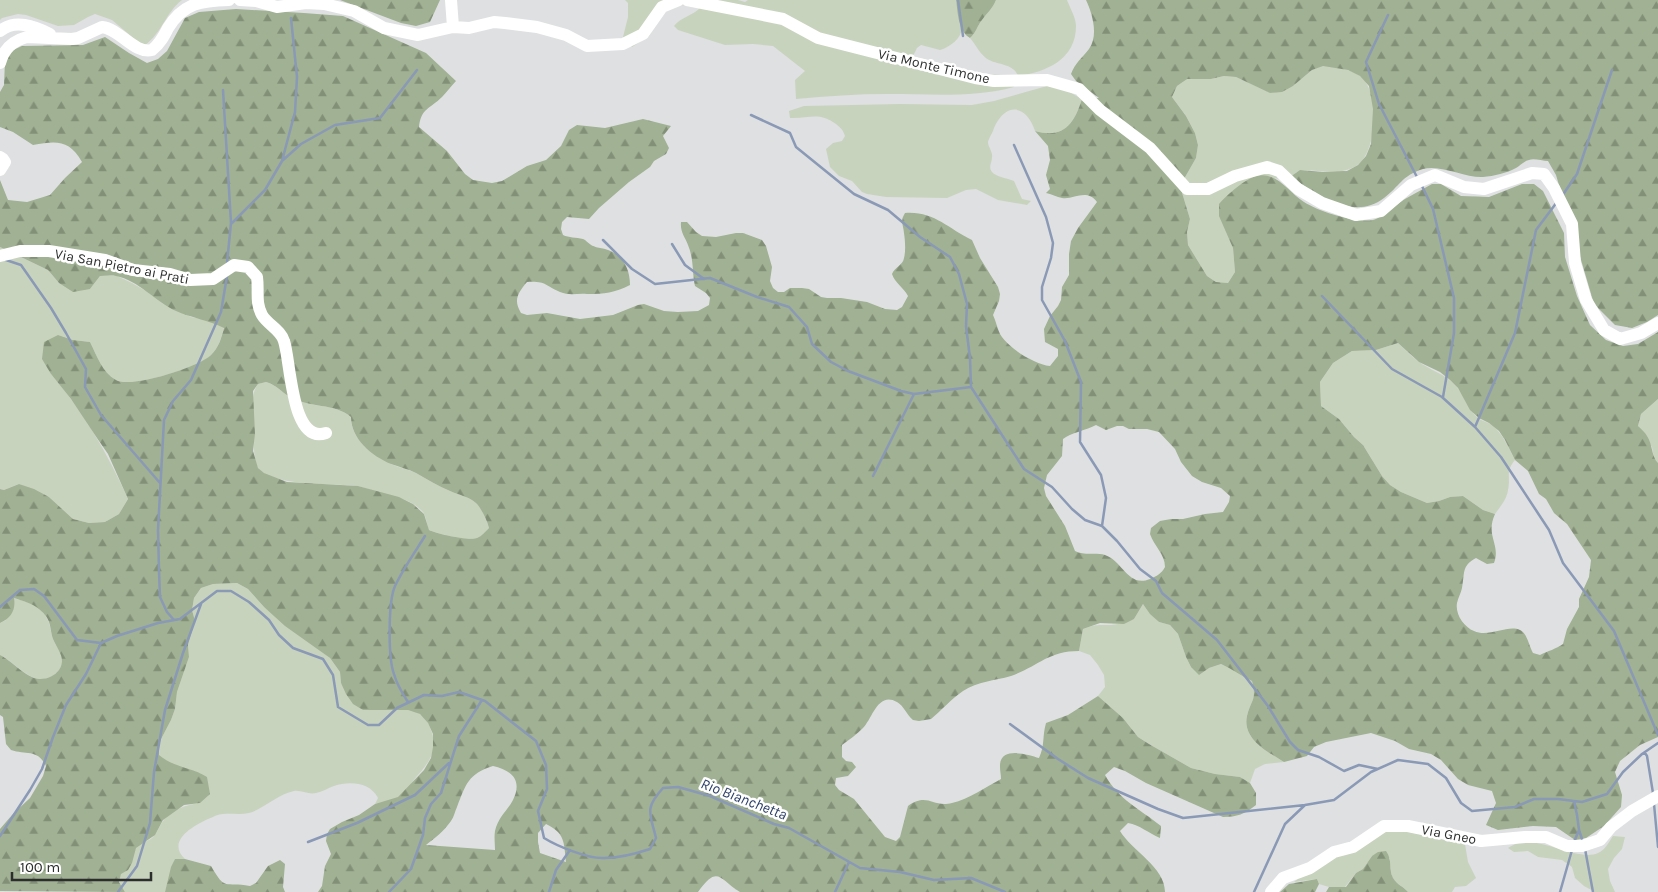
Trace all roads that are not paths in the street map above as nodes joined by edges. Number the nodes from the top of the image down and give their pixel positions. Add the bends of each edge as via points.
1 (230, 0) edge
2 (240, 0) edge
3 (451, 0) edge
4 (679, 0) edge
5 (687, 0) edge
6 (453, 27) junction
7 (0, 31) edge
8 (59, 38) junction
9 (0, 63) edge
10 (0, 157) edge
11 (0, 170) edge
12 (0, 256) edge
13 (1658, 323) edge
14 (326, 433) dead end
15 (1658, 796) edge
16 (1271, 892) edge

1 - 8 street via 198,2 183,10 158,45 149,51 105,27 98,27 78,38
2 - 6 street via 277,7 324,4 354,11 384,28 418,34
3 - 6 street
4 - 6 street via 662,7 643,34 623,44 587,46 566,35 505,23
5 - 13 street, Via Monte Timone via 783,18 818,38 975,78 1047,80 1079,89 1100,110 1150,148 1187,189 1208,189 1235,176 1267,167 1279,171 1298,189 1322,203 1356,214 1381,211 1411,185 1435,176 1464,187 1484,189 1532,173 1544,174 1572,224 1575,263 1586,300 1604,330 1620,339 1641,333
7 - 8 street via 8,25 20,24
8 - 9 street via 20,38 6,49
10 - 11 street via 5,162
12 - 14 street, Via San Pietro ai Prati via 20,251 49,251 190,280 213,279 234,265 248,267 257,277 256,296 260,311 283,339 303,424 313,434
15 - 16 street, Via Gneo via 1632,811 1600,840 1582,846 1568,846 1546,837 1481,841 1408,826 1384,826 1353,847 1334,852 1310,868 1283,878

